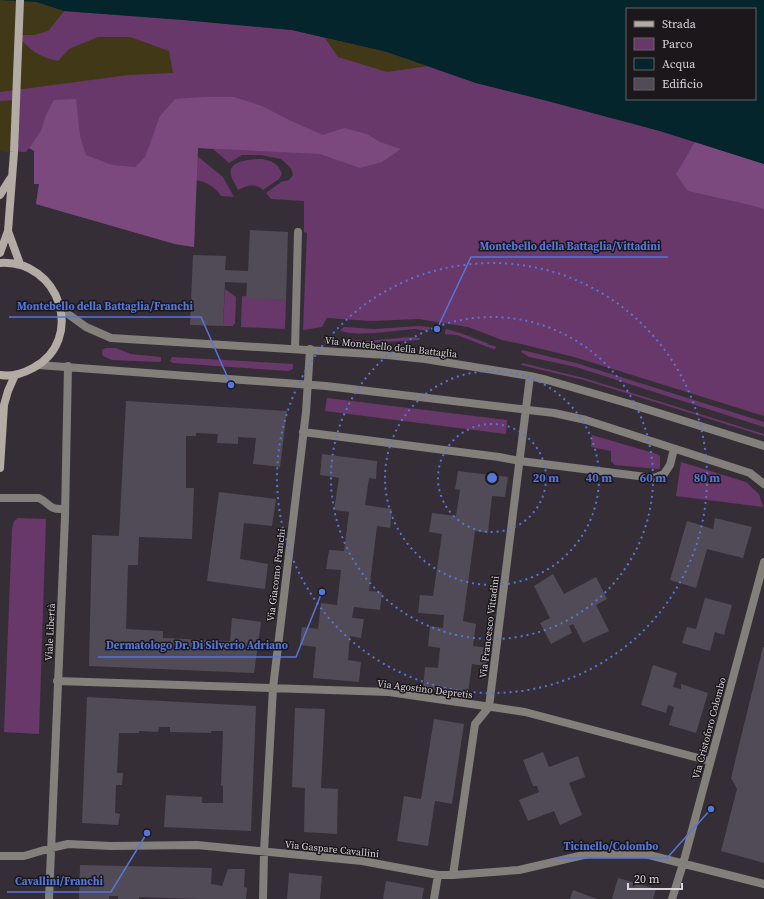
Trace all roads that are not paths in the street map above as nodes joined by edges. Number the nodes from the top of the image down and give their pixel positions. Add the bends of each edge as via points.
1 (20, 0) edge
2 (12, 174) junction
3 (0, 196) edge
4 (8, 231) junction
5 (298, 232) dead end
6 (0, 253) edge
7 (0, 263) edge
8 (20, 264) junction
9 (61, 309) junction
10 (295, 349) junction
11 (310, 350) junction
12 (38, 365) junction
13 (68, 366) junction
14 (0, 375) edge
15 (15, 375) junction
16 (530, 376) junction
17 (308, 385) junction
18 (0, 395) edge
19 (4, 405) junction
20 (526, 410) junction
21 (303, 432) junction
22 (764, 446) edge
23 (674, 449) junction
24 (520, 461) junction
25 (0, 468) edge
26 (764, 484) edge
27 (0, 498) edge
28 (64, 510) junction
29 (764, 562) edge
30 (57, 681) junction
31 (273, 688) junction
32 (488, 707) junction
33 (710, 761) junction
34 (51, 848) junction
35 (264, 852) junction
36 (0, 856) edge
37 (683, 864) junction
38 (438, 875) junction
39 (454, 876) junction
40 (764, 884) edge
41 (49, 899) edge
42 (263, 899) edge
43 (434, 899) edge
44 (672, 899) edge

1 - 2 main road
2 - 3 main road
2 - 4 main road
4 - 6 main road
4 - 8 main road
5 - 10 street
7 - 8 main road
8 - 9 main road via 43,277 51,286
9 - 10 street, Via Montebello della Battaglia via 86,327 111,338
9 - 12 main road via 60,335 48,357
10 - 11 street, Via Montebello della Battaglia
11 - 16 street, Via Montebello della Battaglia via 425,359
11 - 17 street, Via Giacomo Franchi
12 - 13 street
12 - 15 main road
13 - 17 street
13 - 28 street, Viale Libertà
14 - 15 main road
15 - 19 main road
16 - 20 street, Via Francesco Vittadini
16 - 22 street, Via Montebello della Battaglia
17 - 20 street
17 - 21 street, Via Giacomo Franchi
18 - 19 main road
19 - 25 main road
20 - 23 street via 586,420
20 - 24 street, Via Francesco Vittadini
21 - 24 street
21 - 31 street, Via Giacomo Franchi
23 - 24 street via 670,465 664,474 654,478
23 - 26 street via 750,473
24 - 32 street, Via Francesco Vittadini
27 - 28 street via 39,498 49,507
28 - 30 street, Viale Libertà
29 - 33 street, Via Cristoforo Colombo
30 - 31 street, Via Agostino Depretis
30 - 34 street, Viale Libertà
31 - 32 street, Via Agostino Depretis via 389,692
31 - 35 street, Via Giacomo Franchi
32 - 33 street, Via Agostino Depretis via 525,712
32 - 39 street, Via Francesco Vittadini via 475,724
33 - 37 street, Via Cristoforo Colombo
34 - 35 street, Via Gaspare Cavallini via 68,844 197,845
34 - 36 street, Via Gaspare Cavallini via 24,856
34 - 41 street, Viale Libertà
35 - 38 street, Via Gaspare Cavallini via 362,861
35 - 42 street, Via Giacomo Franchi
37 - 39 street, Via Gaspare Cavallini via 645,854 588,854 518,870
37 - 40 street, Via Gaspare Cavallini
37 - 44 street, Via Cristoforo Colombo
38 - 39 street, Via Gaspare Cavallini
38 - 43 street

